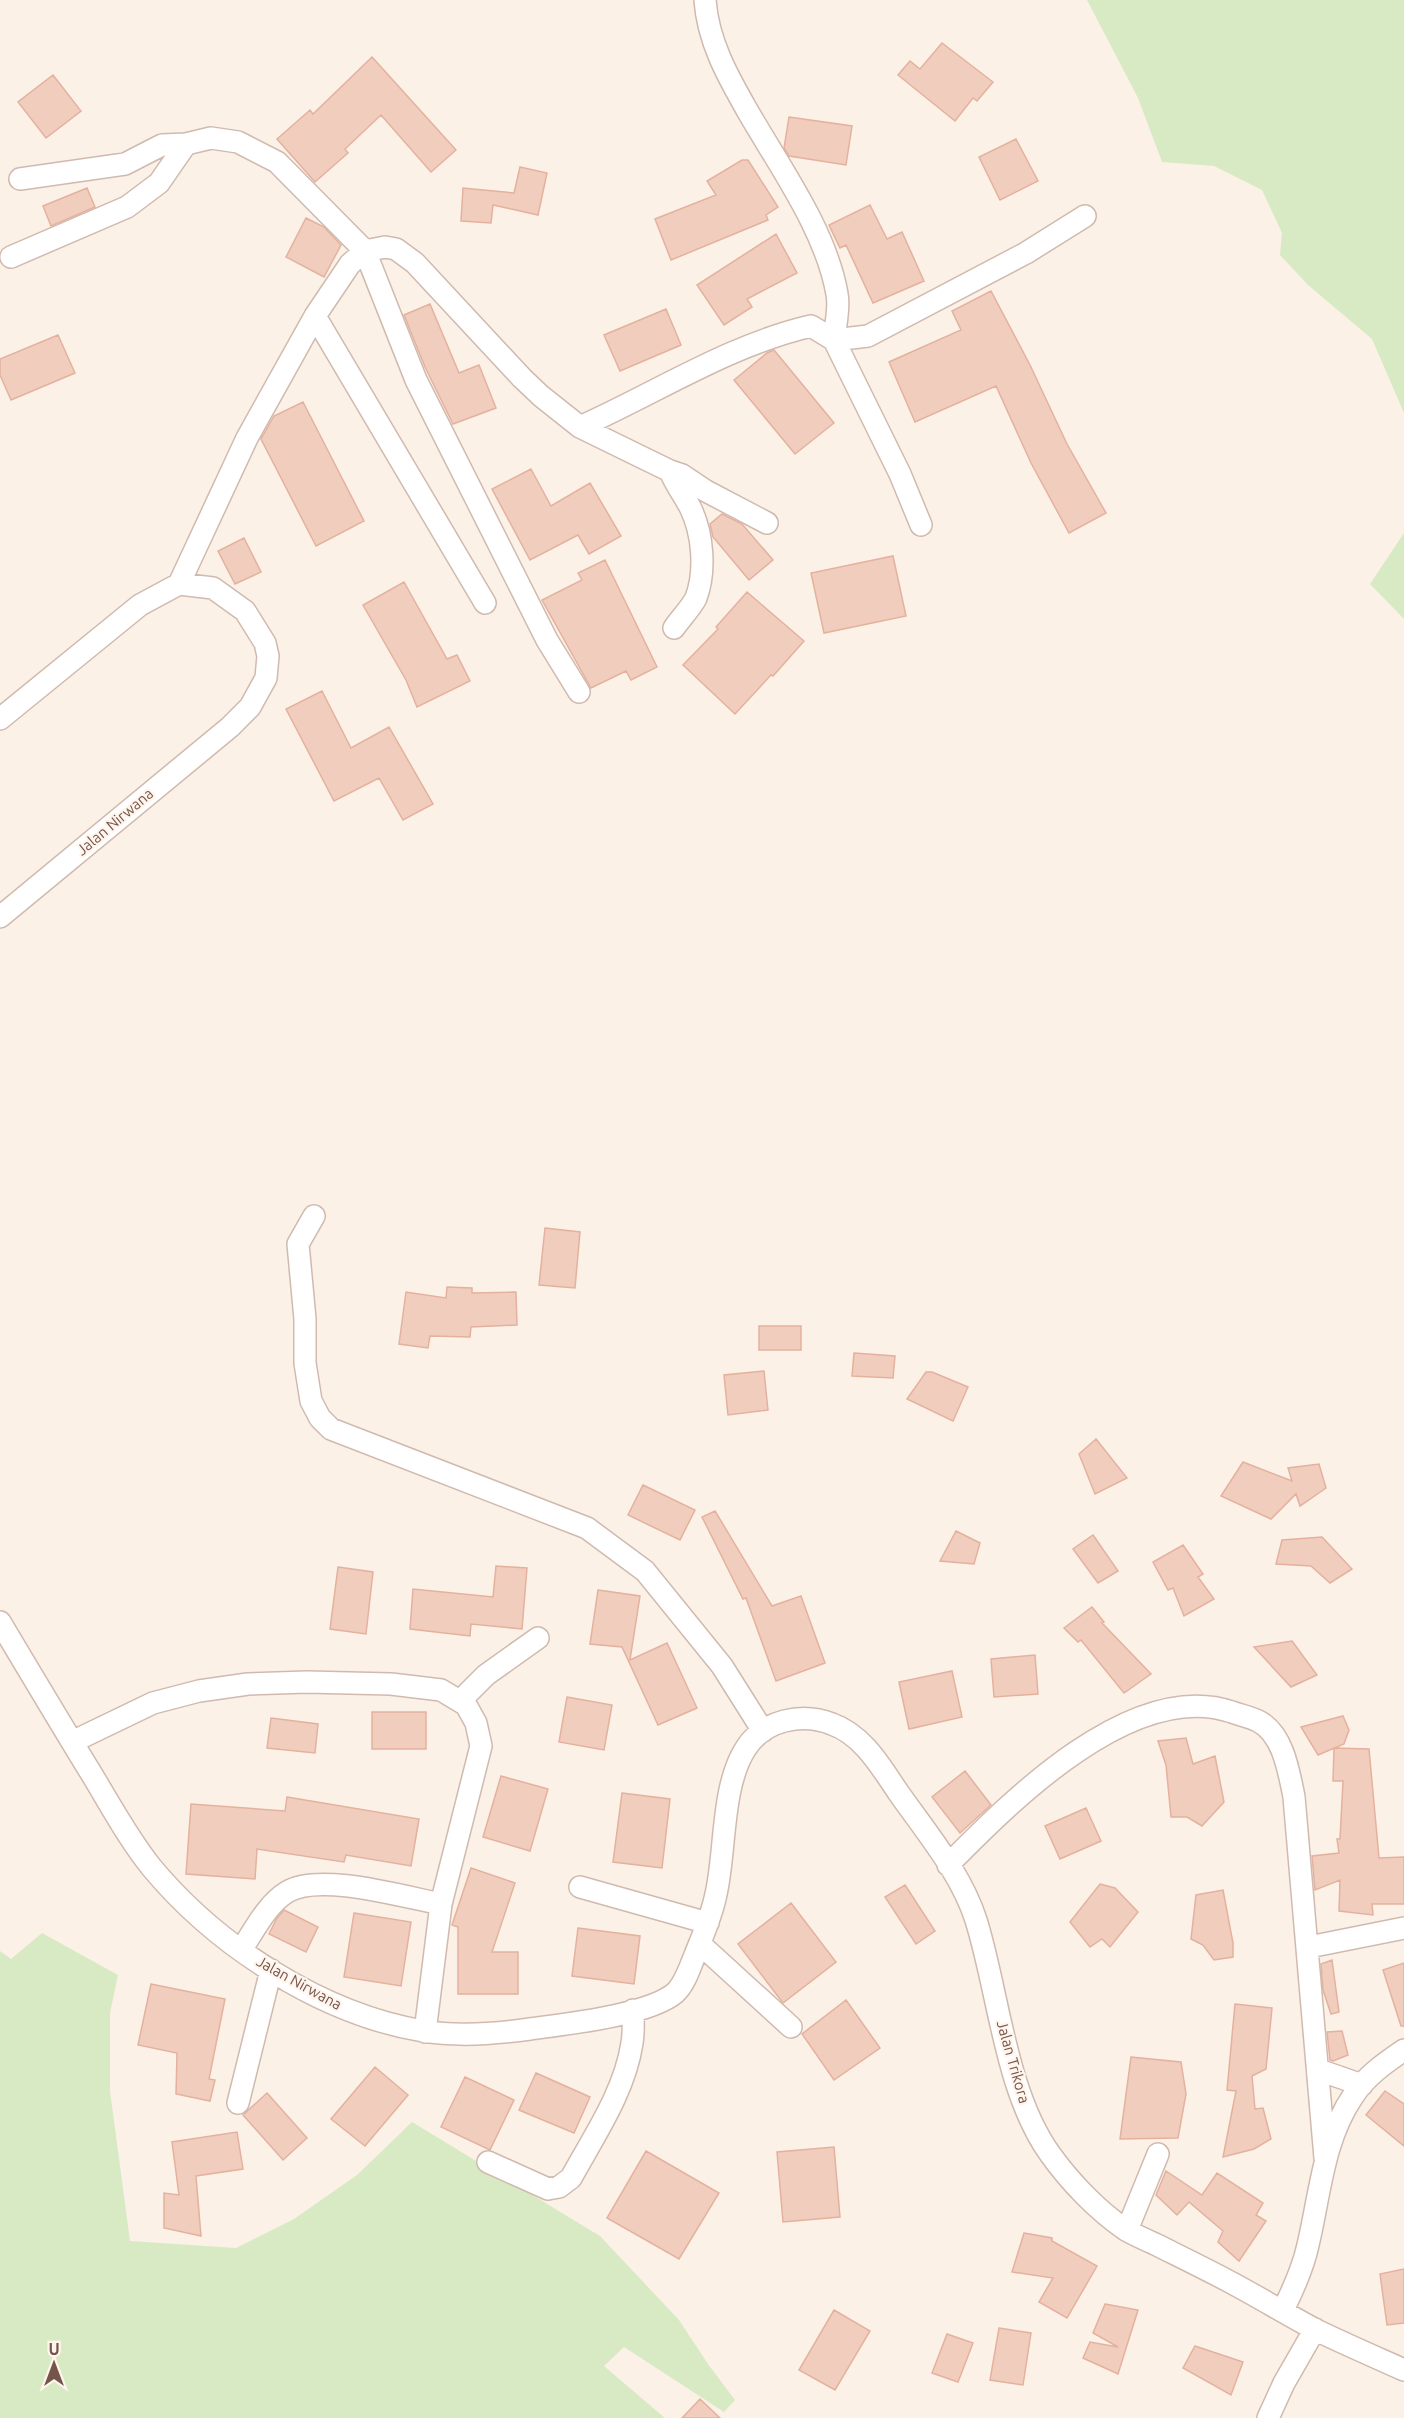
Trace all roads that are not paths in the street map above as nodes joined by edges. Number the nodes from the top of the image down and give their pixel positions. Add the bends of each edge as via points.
1 (705, 0) edge
2 (186, 144) junction
3 (21, 179) dead end
4 (1086, 216) dead end
5 (365, 251) junction
6 (11, 257) dead end
7 (315, 316) junction
8 (834, 340) junction
9 (579, 426) junction
10 (670, 471) junction
11 (767, 523) dead end
12 (921, 525) dead end
13 (179, 584) junction
14 (485, 603) dead end
15 (674, 628) dead end
16 (579, 692) dead end
17 (0, 719) edge
18 (0, 917) edge
19 (314, 1216) dead end
20 (0, 1622) edge
21 (538, 1638) dead end
22 (460, 1701) junction
23 (771, 1727) junction
24 (72, 1742) junction
25 (948, 1864) junction
26 (579, 1887) dead end
27 (441, 1904) junction
28 (708, 1923) junction
29 (1404, 1928) edge
30 (700, 1944) junction
31 (1309, 1947) junction
32 (241, 1950) junction
33 (271, 1970) junction
34 (633, 2010) junction
35 (790, 2027) dead end
36 (425, 2032) junction
37 (1404, 2050) edge
38 (1319, 2070) junction
39 (1362, 2085) junction
40 (238, 2103) dead end
41 (1158, 2154) dead end
42 (1325, 2158) junction
43 (488, 2162) dead end
44 (1126, 2230) junction
45 (1283, 2310) junction
46 (1315, 2329) junction
47 (1404, 2370) edge
48 (1268, 2418) edge

1 - 8 street via 706,17 722,67 807,215 829,263 838,296
2 - 3 street via 162,145 125,164
2 - 5 street via 224,139 252,147 277,162
2 - 6 street via 159,183 127,207
4 - 8 street via 1026,253 868,336
5 - 7 street via 350,264
5 - 9 street via 376,247 396,249 415,263 522,378
5 - 16 street via 416,380 547,640
7 - 13 street via 247,438
7 - 14 street
8 - 9 street via 811,326 784,332
8 - 12 street
9 - 10 street
10 - 11 street
10 - 15 street via 700,535 701,570 695,599
13 - 17 street via 140,605
13 - 18 street, Jalan Nirwana via 213,588 245,611 265,643 266,678 250,706 230,727
19 - 23 street via 298,1244 305,1363 311,1401 320,1418 331,1429 587,1527 645,1571
20 - 24 street, Jalan Nirwana
21 - 22 street via 486,1676
22 - 24 street via 441,1690 391,1684 248,1684 153,1703
22 - 27 street via 476,1723 481,1746
23 - 25 street, Jalan Trikora via 794,1718 809,1718 834,1724 852,1735 872,1754
23 - 28 street, Jalan Nirwana via 755,1737 738,1764
24 - 32 street, Jalan Nirwana via 148,1864 181,1900
25 - 31 street via 1020,1794 1074,1752 1122,1726 1157,1713 1194,1706 1221,1708 1260,1721 1281,1749 1294,1797
25 - 44 street, Jalan Trikora via 975,1917 1019,2091 1030,2118 1047,2151 1064,2172
26 - 28 street
27 - 32 street via 329,1883 305,1885 278,1899
27 - 36 street
28 - 30 street, Jalan Nirwana
29 - 31 street
30 - 34 street, Jalan Nirwana via 675,1993 651,2006
30 - 35 street
31 - 38 street
32 - 33 street, Jalan Nirwana
33 - 36 street, Jalan Nirwana via 340,2007
33 - 40 street
34 - 36 street, Jalan Nirwana via 593,2020 486,2035
34 - 43 street via 627,2065 615,2097 571,2178 548,2189
37 - 39 street
38 - 39 street
38 - 42 street
39 - 42 street via 1343,2114
41 - 44 street
42 - 45 street via 1308,2248
44 - 45 street, Jalan Trikora
45 - 46 street, Jalan Trikora
46 - 47 street, Jalan Trikora
46 - 48 street

